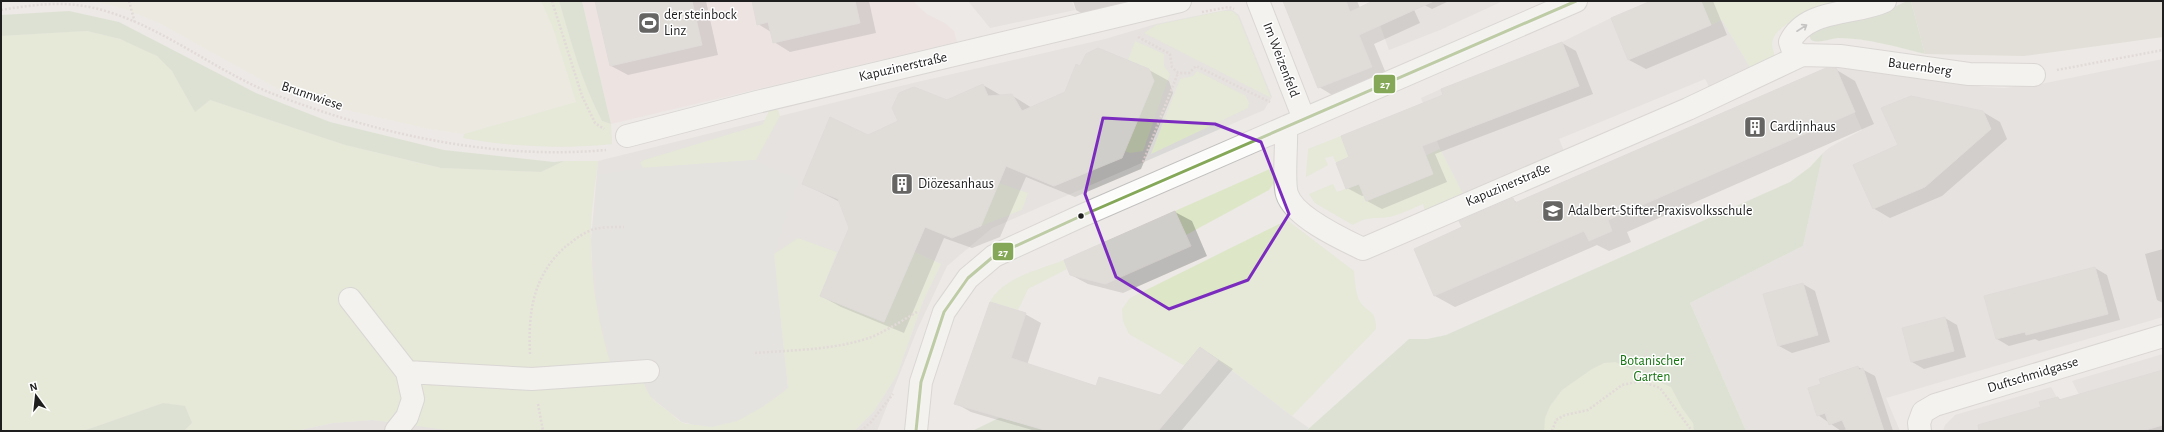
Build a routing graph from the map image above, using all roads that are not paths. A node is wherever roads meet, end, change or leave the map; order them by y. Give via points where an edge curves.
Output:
1 (1180, 1) edge
2 (1258, 1) edge
3 (1576, 1) edge
4 (1885, 1) edge
5 (1802, 55) junction
6 (2034, 75) road end
7 (1295, 123) junction
8 (627, 136) road end
9 (350, 299) dead end
10 (2163, 336) edge
11 (648, 371) dead end
12 (407, 372) junction
13 (912, 430) edge
14 (396, 431) edge
15 (1920, 431) edge

1 - 8 street, Kapuzinerstraße via 757,102
2 - 7 street, Im Weizenfeld
3 - 7 street
5 -> 4 street via 1796,53 1790,42 1794,34 1805,26 1841,12
5 - 6 street, Bauernberg via 1840,56 1969,74
5 - 7 street, Kapuzinerstraße via 1688,109 1363,249 1334,234 1294,207 1287,194 1286,185
7 - 13 street via 1022,242 982,265 960,287 944,312 921,382
9 - 12 street
10 - 15 street, Duftschmidgasse via 1935,405 1923,412
11 - 12 street via 532,379
12 - 14 street via 413,399 407,417

